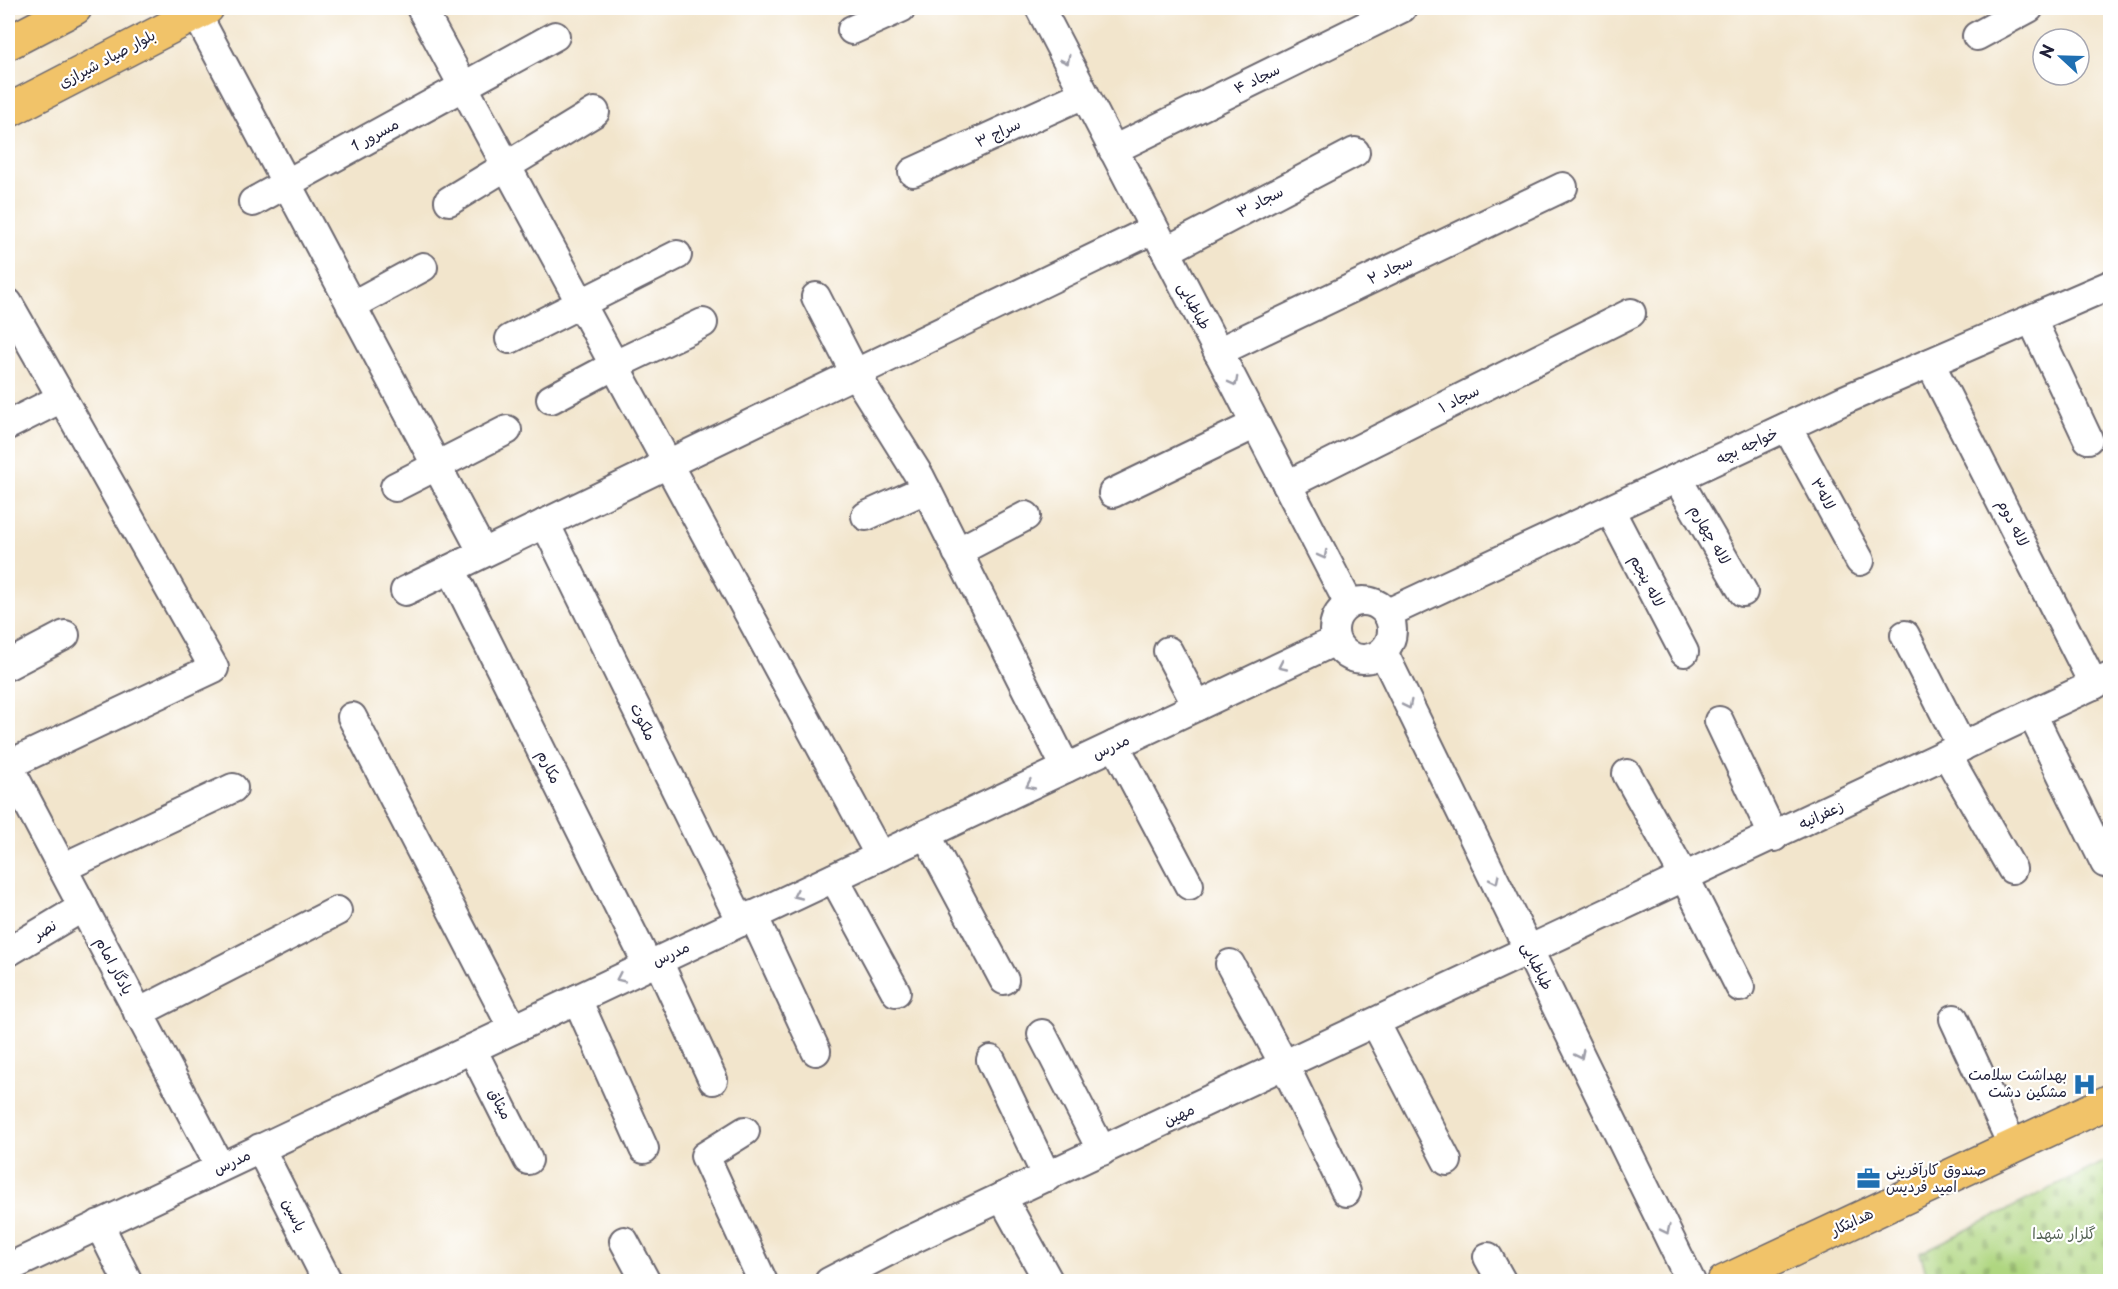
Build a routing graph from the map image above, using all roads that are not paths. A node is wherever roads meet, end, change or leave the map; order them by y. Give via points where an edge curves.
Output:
1 (75, 8) edge
2 (421, 8) edge
3 (901, 8) edge
4 (1040, 8) edge
5 (1402, 8) edge
6 (2029, 8) edge
7 (202, 10) edge
8 (852, 30) dead end
9 (555, 36) dead end
10 (1977, 36) dead end
11 (8, 43) edge
12 (464, 87) junction
13 (1084, 94) junction
14 (8, 111) edge
15 (595, 112) dead end
16 (1113, 150) junction
17 (1355, 152) dead end
18 (507, 167) junction
19 (913, 172) dead end
20 (286, 184) junction
21 (1563, 188) dead end
22 (449, 201) dead end
23 (253, 202) dead end
24 (1160, 240) junction
25 (676, 255) dead end
26 (423, 267) dead end
27 (2110, 285) edge
28 (816, 297) dead end
29 (8, 303) edge
30 (581, 304) junction
31 (351, 306) junction
32 (1631, 313) dead end
33 (2031, 320) junction
34 (703, 323) dead end
35 (510, 339) dead end
36 (1218, 352) junction
37 (1930, 363) junction
38 (615, 365) junction
39 (855, 374) junction
40 (62, 398) junction
41 (551, 399) dead end
42 (1256, 424) junction
43 (8, 425) edge
44 (1787, 427) junction
45 (507, 430) dead end
46 (2088, 439) dead end
47 (668, 464) junction
48 (438, 467) junction
49 (1677, 478) junction
50 (1287, 485) junction
51 (395, 487) dead end
52 (926, 489) junction
53 (1113, 493) dead end
54 (1610, 510) junction
55 (866, 516) dead end
56 (1026, 516) dead end
57 (545, 523) junction
58 (957, 552) junction
59 (483, 553) junction
60 (1860, 561) dead end
61 (451, 569) junction
62 (405, 591) dead end
63 (1743, 592) dead end
64 (1349, 604) junction
65 (1388, 614) junction
66 (65, 635) dead end
67 (1905, 635) dead end
68 (1335, 641) junction
69 (1168, 651) dead end
70 (1383, 652) junction
71 (1684, 652) dead end
72 (8, 665) edge
73 (2102, 681) edge
74 (1197, 706) junction
75 (2032, 714) junction
76 (352, 717) dead end
77 (1719, 721) dead end
78 (1115, 745) junction
79 (1955, 751) junction
80 (8, 765) edge
81 (1066, 768) junction
82 (1627, 774) dead end
83 (233, 788) dead end
84 (926, 834) junction
85 (1774, 837) junction
86 (880, 856) junction
87 (2104, 863) dead end
88 (62, 868) junction
89 (2012, 869) dead end
90 (834, 878) junction
91 (1685, 878) junction
92 (1189, 885) dead end
93 (83, 907) junction
94 (337, 911) dead end
95 (747, 919) junction
96 (8, 952) edge
97 (1530, 952) junction
98 (653, 963) junction
99 (1230, 964) dead end
100 (1004, 980) dead end
101 (1740, 987) dead end
102 (896, 992) dead end
103 (577, 999) junction
104 (138, 1014) junction
105 (1954, 1019) dead end
106 (1376, 1024) junction
107 (513, 1029) junction
108 (1042, 1034) dead end
109 (472, 1049) junction
110 (816, 1051) dead end
111 (991, 1060) dead end
112 (1286, 1066) junction
113 (713, 1080) dead end
114 (2110, 1101) edge
115 (745, 1131) dead end
116 (2013, 1147) junction
117 (260, 1148) junction
118 (644, 1149) dead end
119 (1102, 1151) junction
120 (528, 1160) dead end
121 (1446, 1161) dead end
122 (220, 1167) junction
123 (1047, 1177) junction
124 (1346, 1192) dead end
125 (1002, 1197) junction
126 (99, 1224) junction
127 (624, 1241) dead end
128 (1488, 1257) dead end
129 (12, 1272) edge
130 (844, 1278) edge
131 (128, 1281) edge
132 (328, 1281) edge
133 (646, 1281) edge
134 (763, 1281) edge
135 (1049, 1281) edge
136 (1502, 1281) edge
137 (1691, 1281) edge
138 (1724, 1281) edge

1 - 11 main road
2 - 12 street
3 - 8 street
4 -> 13 street, طباطبایی
5 - 16 street, سجاد ۴
6 - 10 street
7 - 14 main road, بلوار صیاد شیرازی
7 - 20 street
9 - 12 street, مسرور 1
12 - 18 street
12 - 20 street, مسرور 1
13 - 16 street, طباطبایی
13 - 19 street, سراج ۳
15 - 18 street
16 - 24 street, طباطبایی
17 - 24 street, سجاد ۳
18 - 22 street
18 - 30 street
20 - 23 street, مسرور 1
20 - 31 street
21 - 36 street, سجاد ۲
24 - 36 street, طباطبایی
24 - 39 street, سجاد ۳
25 - 30 street
26 - 31 street
27 - 33 street, خواجه بچه
28 - 39 street
29 - 40 street
30 - 35 street
30 - 38 street
31 - 48 street
32 - 50 street, سجاد ۱
33 - 37 street, خواجه بچه
33 - 46 street
34 - 38 street
36 -> 42 street, طباطبایی
37 - 44 street, خواجه بچه
37 - 73 street, لاله دوم
38 - 41 street
38 - 47 street
39 - 47 street, سجاد ۳
39 - 52 street
40 - 43 street
40 - 80 street via 214,668
42 - 50 street, طباطبایی
42 - 53 street
44 - 49 street, خواجه بچه
44 - 60 street, لاله۳
45 - 48 street
47 - 57 street, سجاد ۳
47 - 86 street
48 - 51 street
48 - 59 street
49 - 54 street, خواجه بچه
49 - 63 street, لاله چهارم
50 -> 64 street, طباطبایی
52 - 55 street
52 - 58 street
54 - 65 street, خواجه بچه
54 - 71 street, لاله پنجم
56 - 58 street
57 - 59 street, سجاد ۳
57 - 95 street, ملکوت
58 - 81 street
59 - 61 street, سجاد ۳
61 - 62 street, سجاد ۳
61 - 98 street, مکارم
64 - 65 street via 1363,600 1377,604
64 - 68 street via 1338,614
65 - 70 street via 1392,634
66 - 72 street
67 - 79 street
68 - 70 street via 1343,652 1356,659 1370,659
68 -> 74 street, مدرس
69 - 74 street
70 -> 97 street, طباطبایی
73 - 75 street, زعفرانیه
74 - 78 street, مدرس
75 - 79 street, زعفرانیه
75 - 87 street
76 - 107 street
77 - 85 street
78 - 81 street, مدرس
78 - 92 street
79 - 85 street, زعفرانیه
79 - 89 street
80 - 88 street, یادگار امام
81 -> 84 street, مدرس
82 - 91 street
83 - 88 street
84 - 86 street, مدرس
84 - 100 street
85 - 91 street, زعفرانیه
86 - 90 street, مدرس
88 - 93 street, یادگار امام
90 -> 95 street, مدرس
90 - 102 street
91 - 97 street, زعفرانیه
91 - 101 street
93 - 96 street, نصر
93 - 104 street, یادگار امام
94 - 104 street
95 - 98 street, مدرس
95 - 110 street, ملکوت
97 - 106 street, مهین
97 -> 137 street, طباطبایی
98 -> 103 street, مدرس
98 - 113 street, مکارم
99 - 112 street
103 - 107 street, مدرس
103 - 118 street
104 - 122 street, یادگار امام
105 - 116 street
106 - 112 street, مهین
106 - 121 street
107 - 109 street, مدرس
108 - 119 street
109 - 117 street, مدرس
109 - 120 street, میثاق
111 - 123 street
112 - 119 street, مهین
112 - 124 street
114 - 116 main road, هدایتکار
115 - 134 street via 705,1156
116 - 138 main road, هدایتکار
117 - 122 street, مدرس
117 - 132 street, یاسین
119 - 123 street, مهین
122 - 126 street, مدرس
123 - 125 street, مهین
125 - 130 street, مهین
125 - 135 street
126 - 129 street, مدرس
126 - 131 street
127 - 133 street
128 - 136 street

